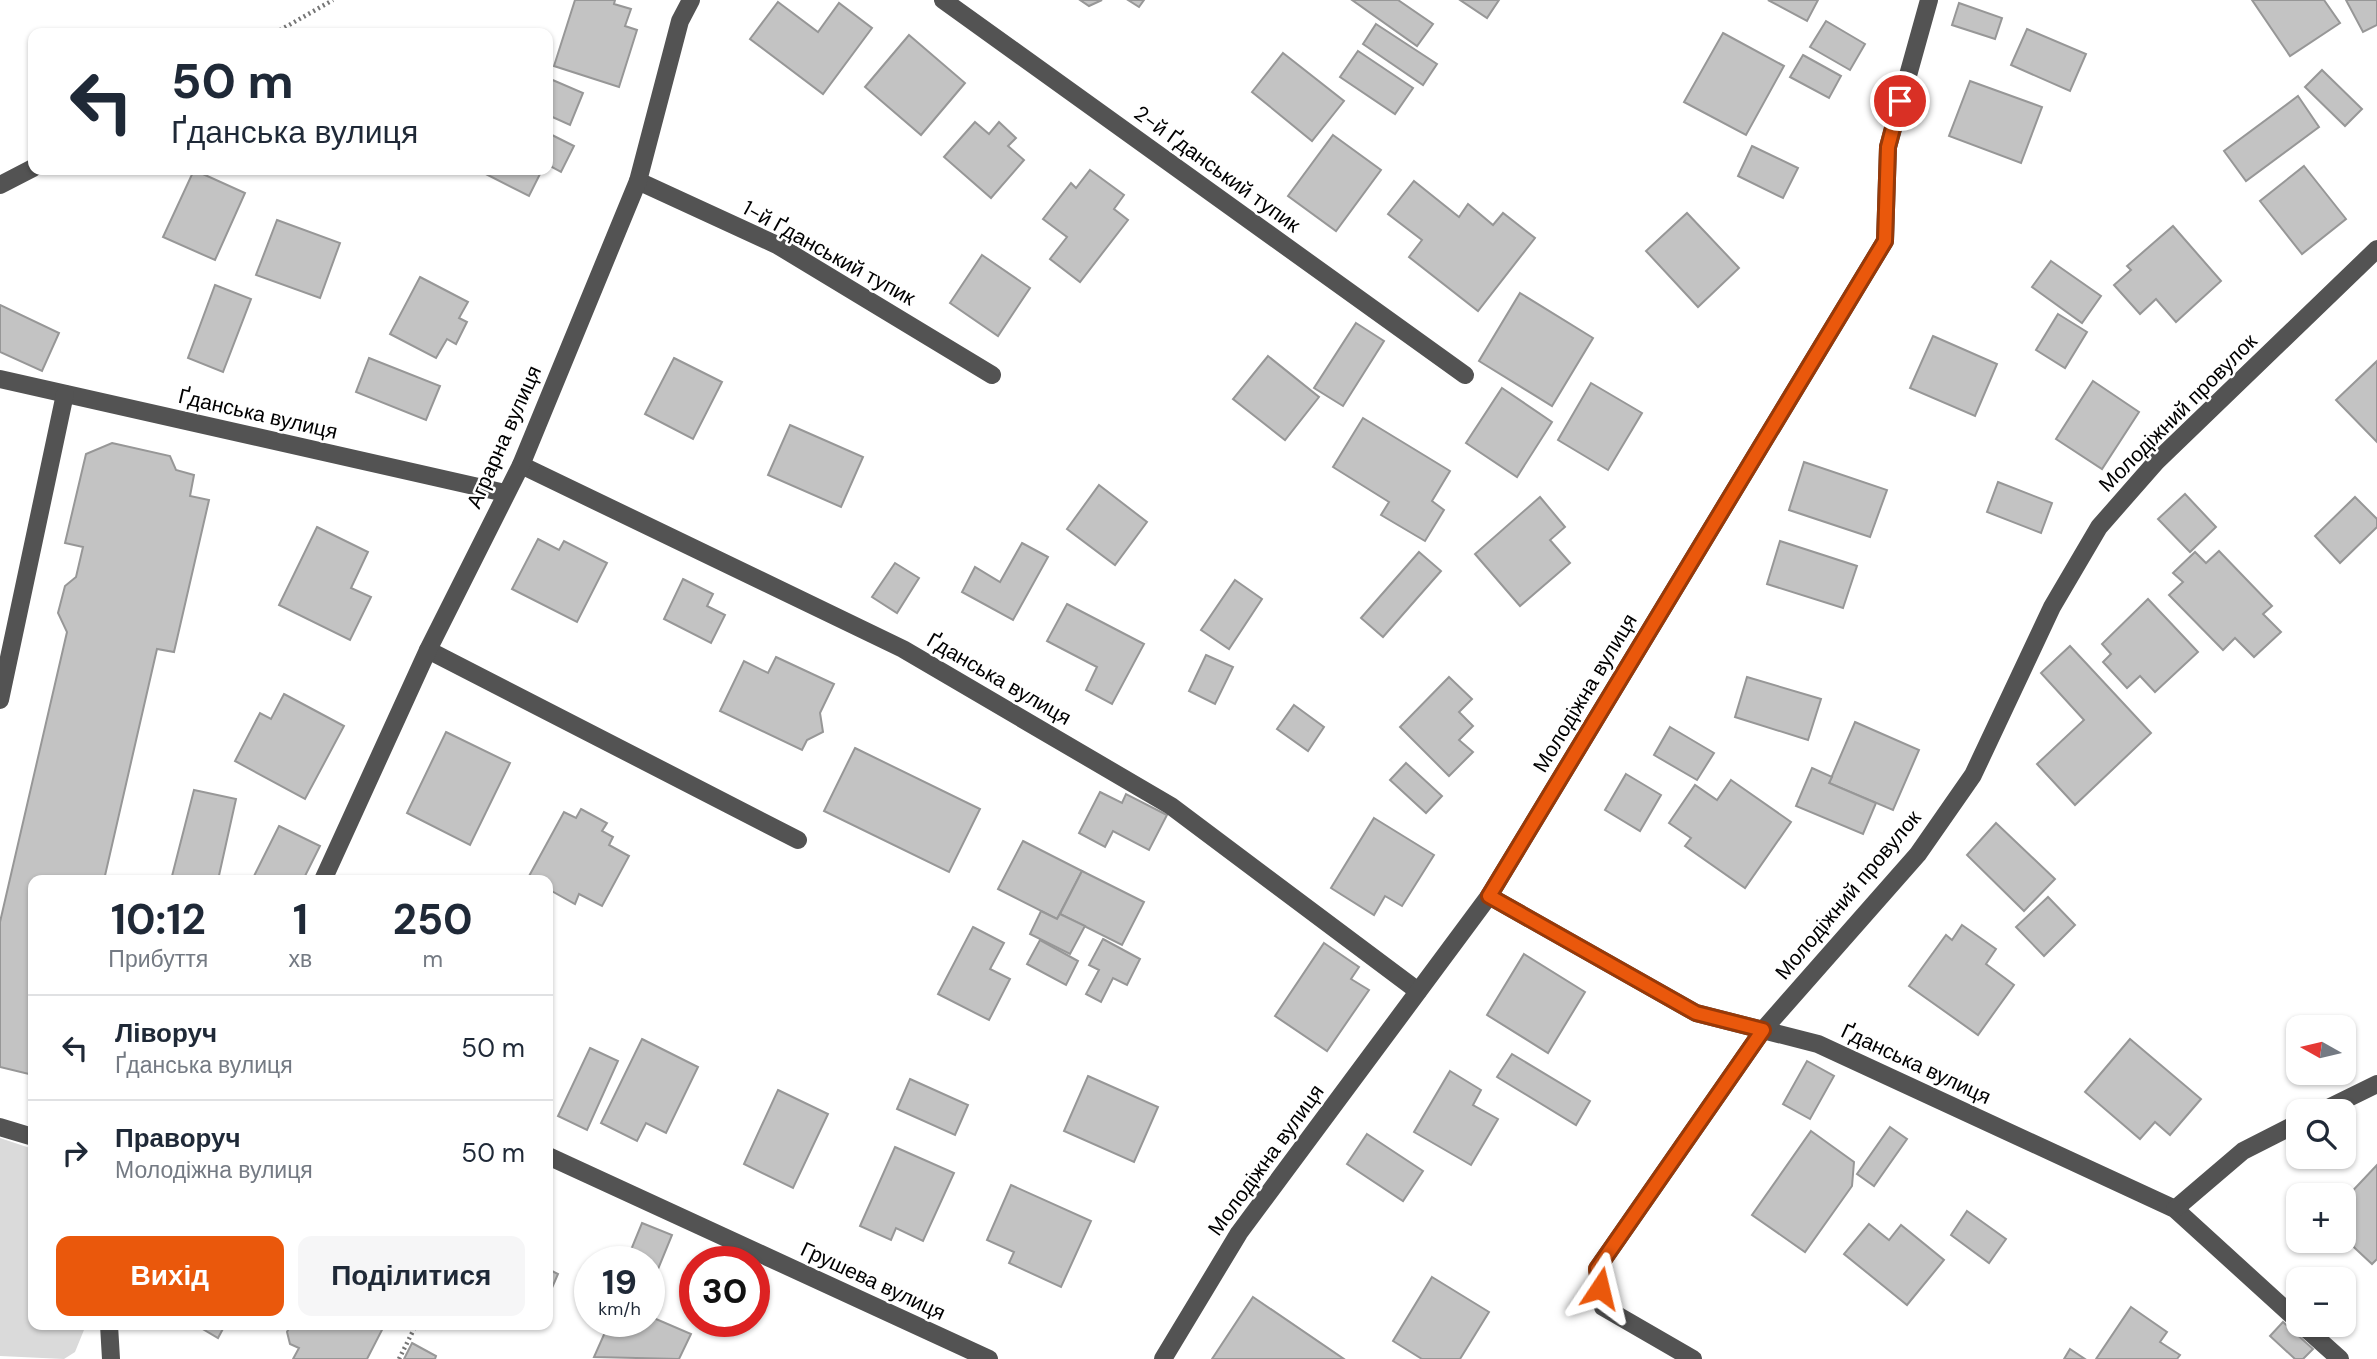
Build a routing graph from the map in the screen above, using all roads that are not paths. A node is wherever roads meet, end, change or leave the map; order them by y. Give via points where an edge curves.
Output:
1 (691, 0) edge
2 (943, 0) edge
3 (1929, 0) edge
4 (28, 170) edge
5 (638, 180) junction
6 (0, 185) edge
7 (2377, 249) edge
8 (992, 375) dead end
9 (1465, 375) dead end
10 (0, 379) edge
11 (65, 394) junction
12 (521, 465) junction
13 (505, 493) junction
14 (428, 650) junction
15 (0, 700) edge
16 (798, 840) dead end
17 (325, 875) edge
18 (1489, 896) junction
19 (1418, 992) junction
20 (1763, 1030) junction
21 (2377, 1084) edge
22 (2346, 1099) edge
23 (0, 1127) edge
24 (2286, 1130) edge
25 (28, 1135) edge
26 (553, 1158) edge
27 (2175, 1209) junction
28 (2286, 1310) edge
29 (109, 1330) edge
30 (2315, 1337) edge
31 (111, 1359) edge
32 (989, 1359) edge
33 (1163, 1359) edge
34 (1693, 1359) edge
35 (2340, 1359) edge

1 - 5 street, Аграрна вулиця via 680,21
2 - 9 street, 2-й Ґданський тупик
3 - 18 street, Молодіжна вулиця via 1888,147 1885,241
4 - 6 street
5 - 8 street, 1-й Ґданський тупик via 777,245
5 - 12 street, Аграрна вулиця
7 - 20 street, Молодіжний провулок via 2156,462 2099,527 2052,607 1973,775 1917,854
10 - 11 street, Ґданська вулиця
11 - 13 street, Ґданська вулиця
11 - 15 street
12 - 13 street, Аграрна вулиця
12 - 19 street, Ґданська вулиця via 903,649 1171,806
13 - 14 street, Аграрна вулиця
14 - 16 street
14 - 17 street, Аграрна вулиця
18 - 19 street, Молодіжна вулиця
18 - 20 street, Ґданська вулиця via 1696,1013
19 - 33 street, Молодіжна вулиця via 1239,1233
20 - 27 street, Ґданська вулиця via 1818,1044
20 - 34 street, Молодіжний провулок via 1597,1269 1603,1307
21 - 22 street
23 - 25 street
24 - 27 street via 2243,1151
26 - 32 street, Грушева вулиця
27 - 28 street, Ґданська вулиця
29 - 31 street
30 - 35 street

